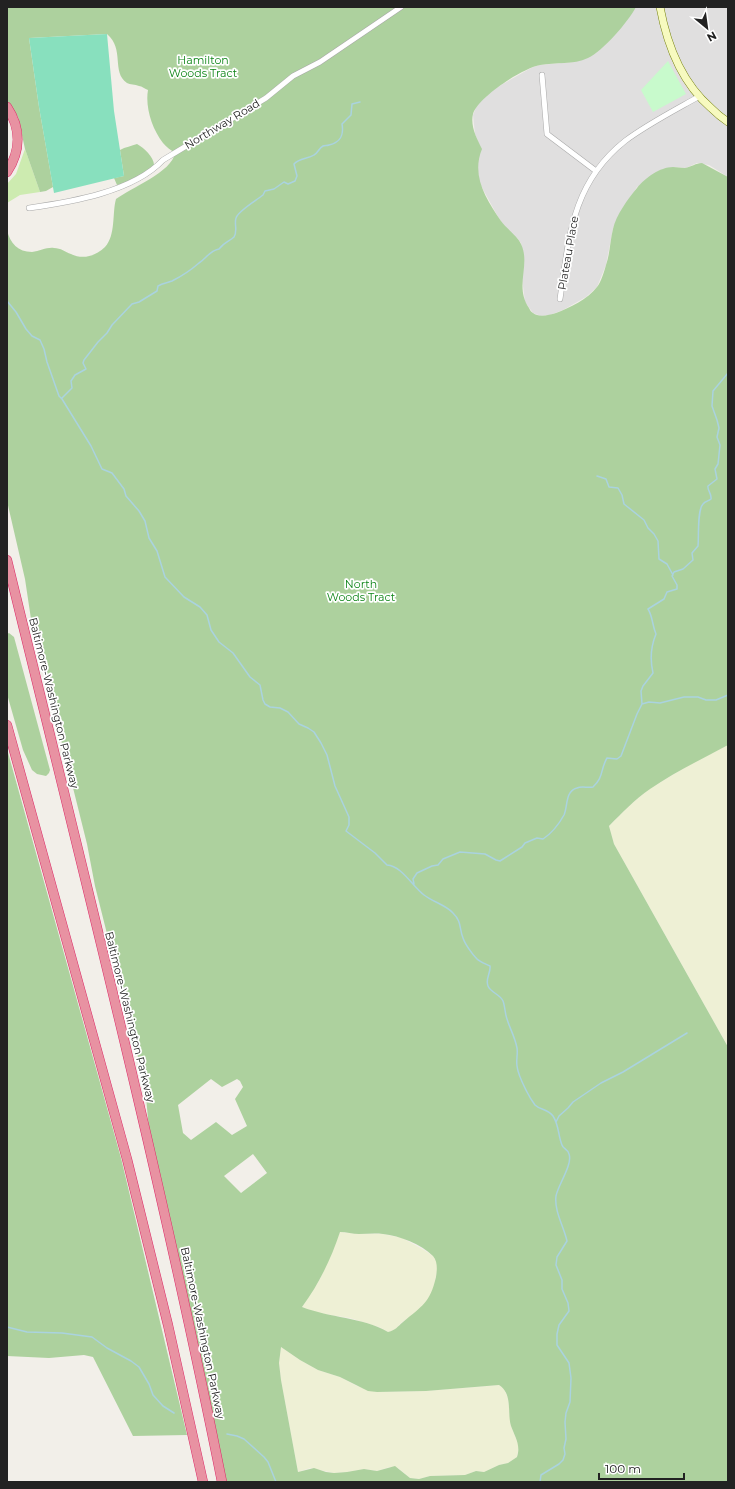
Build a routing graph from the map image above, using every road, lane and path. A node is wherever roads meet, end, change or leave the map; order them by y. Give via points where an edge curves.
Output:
1 (401, 7) edge
2 (660, 7) edge
3 (542, 75) dead end
4 (698, 97) junction
5 (7, 107) edge
6 (7, 117) edge
7 (728, 122) edge
8 (7, 162) edge
9 (596, 171) junction
10 (7, 172) edge
11 (29, 208) dead end
12 (560, 299) dead end
13 (7, 560) edge
14 (7, 725) edge
15 (203, 1482) edge
16 (222, 1482) edge

1 - 11 street, Northway Road via 320,62 293,76 266,98 163,160 156,168 138,179 115,189
2 - 4 street via 673,55
3 - 9 street via 547,134
4 - 7 street
4 - 9 street, Plateau Place via 630,137
5 - 10 highway via 15,120 18,136 15,156
6 - 8 highway via 12,130 13,144
9 - 12 street, Plateau Place via 584,191 573,219
13 - 16 highway, Baltimore-Washington Parkway via 154,1168 188,1314
14 - 15 highway via 126,1159 168,1324

